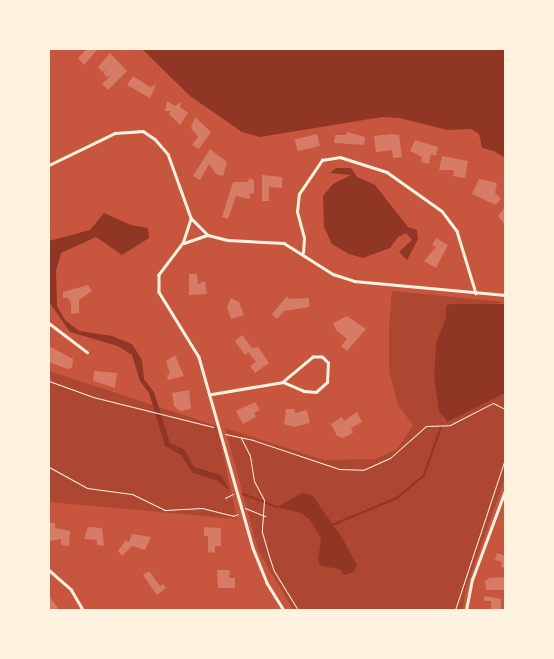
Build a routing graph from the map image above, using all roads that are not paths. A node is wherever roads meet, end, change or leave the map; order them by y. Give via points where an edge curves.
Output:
1 (49, 165) edge
2 (191, 218) junction
3 (208, 235) junction
4 (183, 243) junction
5 (303, 253) junction
6 (476, 293) junction
7 (505, 295) edge
8 (49, 323) edge
9 (87, 352) dead end
10 (283, 382) junction
11 (212, 394) junction
12 (505, 491) edge
13 (49, 570) edge
14 (83, 610) edge
15 (284, 610) edge
16 (466, 610) edge

1 - 2 street via 115,133 132,130 146,133 168,154
2 - 3 street
2 - 4 street
3 - 4 street
3 - 5 street via 228,240 278,242
4 - 11 street via 162,270 158,292 192,341
5 - 6 street via 328,272 345,278
5 - 6 street via 304,238 297,212 299,194 322,160 340,157 387,172 442,211 457,231
6 - 7 street
8 - 9 street
10 - 10 street via 308,392 320,391 327,382 328,363 322,357 313,357
10 - 11 street
11 - 15 street via 241,511 261,570
12 - 16 street via 472,580
13 - 14 street via 71,589

